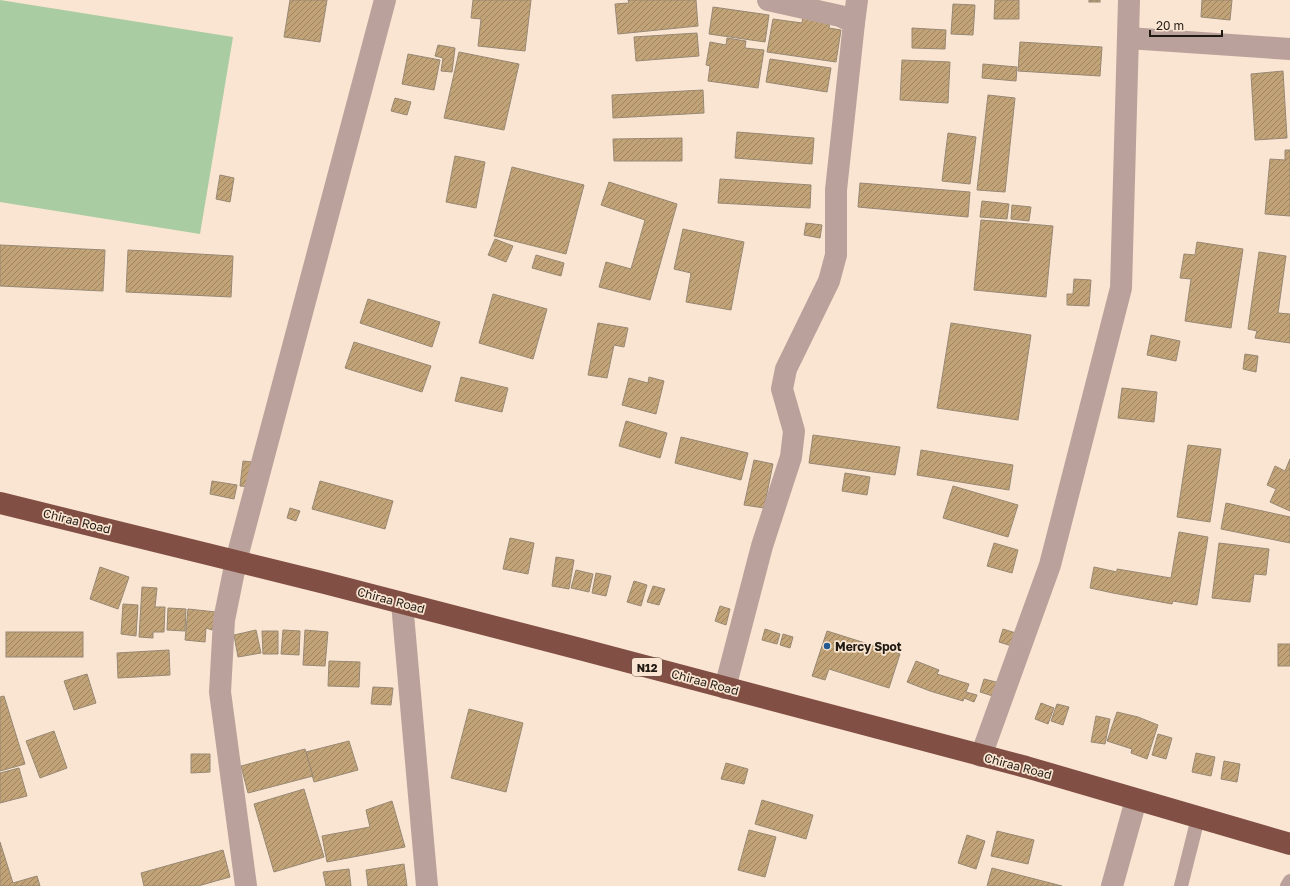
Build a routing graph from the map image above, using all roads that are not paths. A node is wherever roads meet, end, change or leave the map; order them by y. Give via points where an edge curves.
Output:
1 (385, 0) edge
2 (768, 0) edge
3 (857, 0) edge
4 (1129, 0) edge
5 (854, 23) junction
6 (1128, 38) junction
7 (1290, 49) edge
8 (0, 503) edge
9 (236, 561) junction
10 (402, 603) junction
11 (725, 688) junction
12 (981, 756) junction
13 (1136, 800) junction
14 (1198, 818) junction
15 (1290, 844) edge
16 (1290, 881) edge
17 (246, 886) edge
18 (427, 886) edge
19 (1112, 886) edge
20 (1181, 886) edge
21 (1287, 886) edge

1 - 9 street
2 - 5 street via 840,16
3 - 5 street
4 - 6 street
5 - 11 street via 836,190 836,255 829,281 786,369 782,389 794,431 791,456 762,546
6 - 7 street
6 - 12 street via 1121,288 1050,565
8 - 9 highway, Chiraa Road / N12
9 - 10 highway, Chiraa Road / N12
9 - 17 street via 224,620 220,692
10 - 11 highway, Chiraa Road / N12
10 - 18 street
11 - 12 highway, Chiraa Road / N12
12 - 13 highway, Chiraa Road / N12
13 - 14 highway, Chiraa Road / N12
13 - 19 street
14 - 15 highway, Chiraa Road / N12
14 - 20 lane
16 - 21 lane

